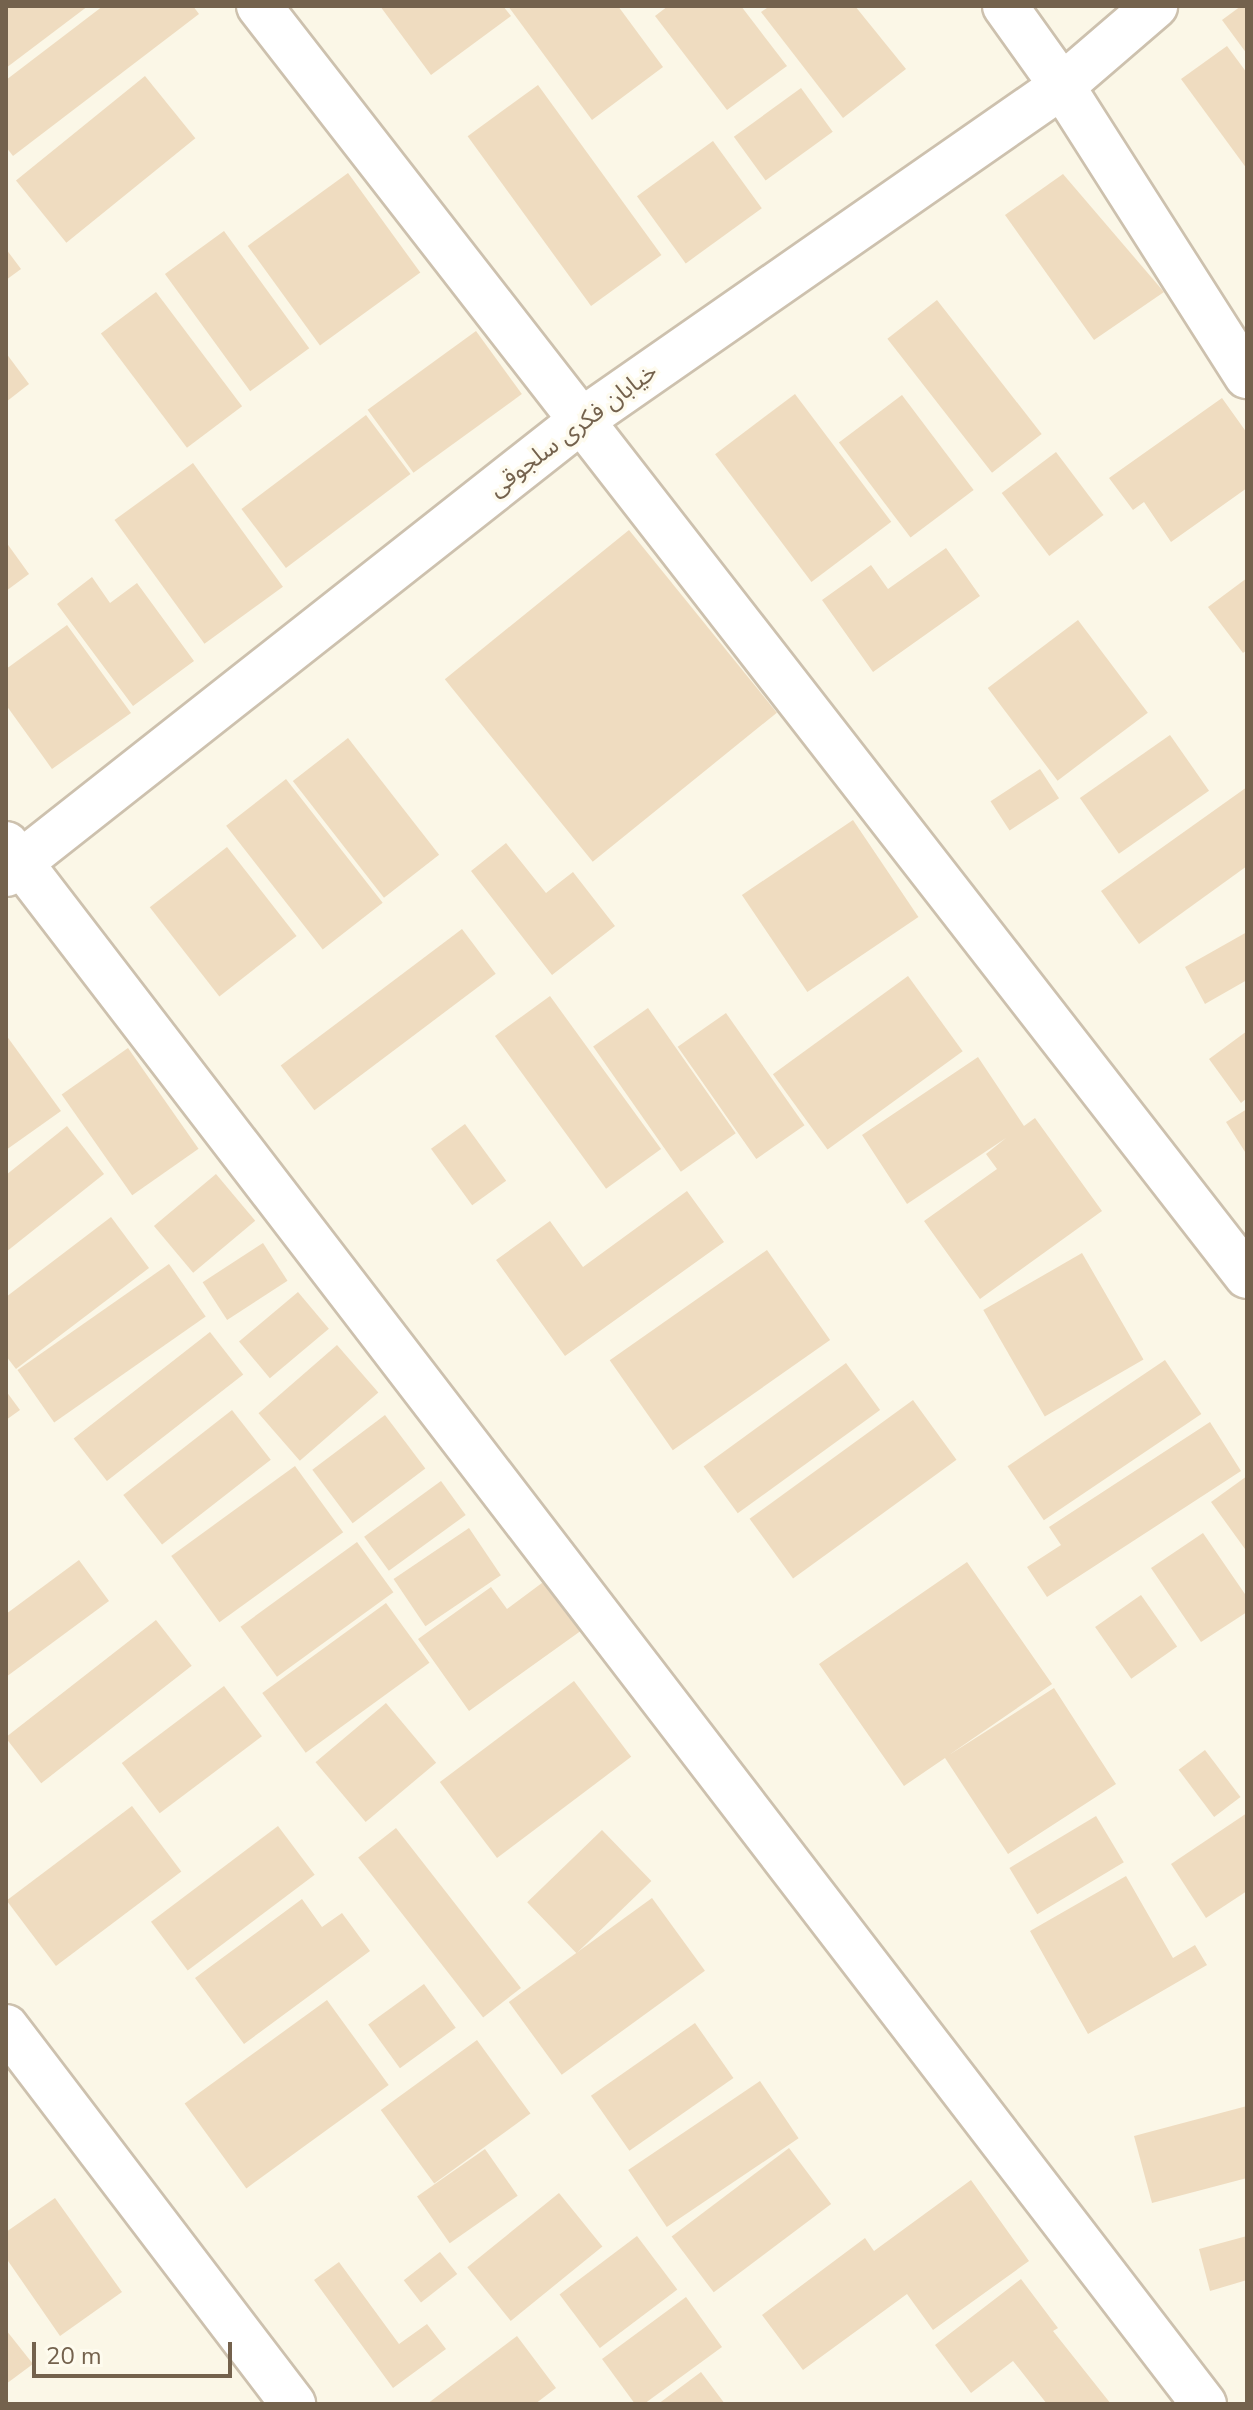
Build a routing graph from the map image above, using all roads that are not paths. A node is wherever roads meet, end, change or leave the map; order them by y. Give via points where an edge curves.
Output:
1 (259, 6) edge
2 (1005, 6) edge
3 (1155, 6) edge
4 (1062, 86) junction
5 (1247, 376) edge
6 (582, 420) junction
7 (11, 860) edge
8 (1247, 1276) edge
9 (6, 2027) edge
10 (293, 2404) edge
11 (1204, 2404) edge

1 - 6 street
2 - 4 street
3 - 4 street, خیابان فکری سلجوقی
4 - 5 street
4 - 6 street, خیابان فکری سلجوقی
6 - 7 street, خیابان فکری سلجوقی
6 - 8 street
7 - 11 street
9 - 10 street

